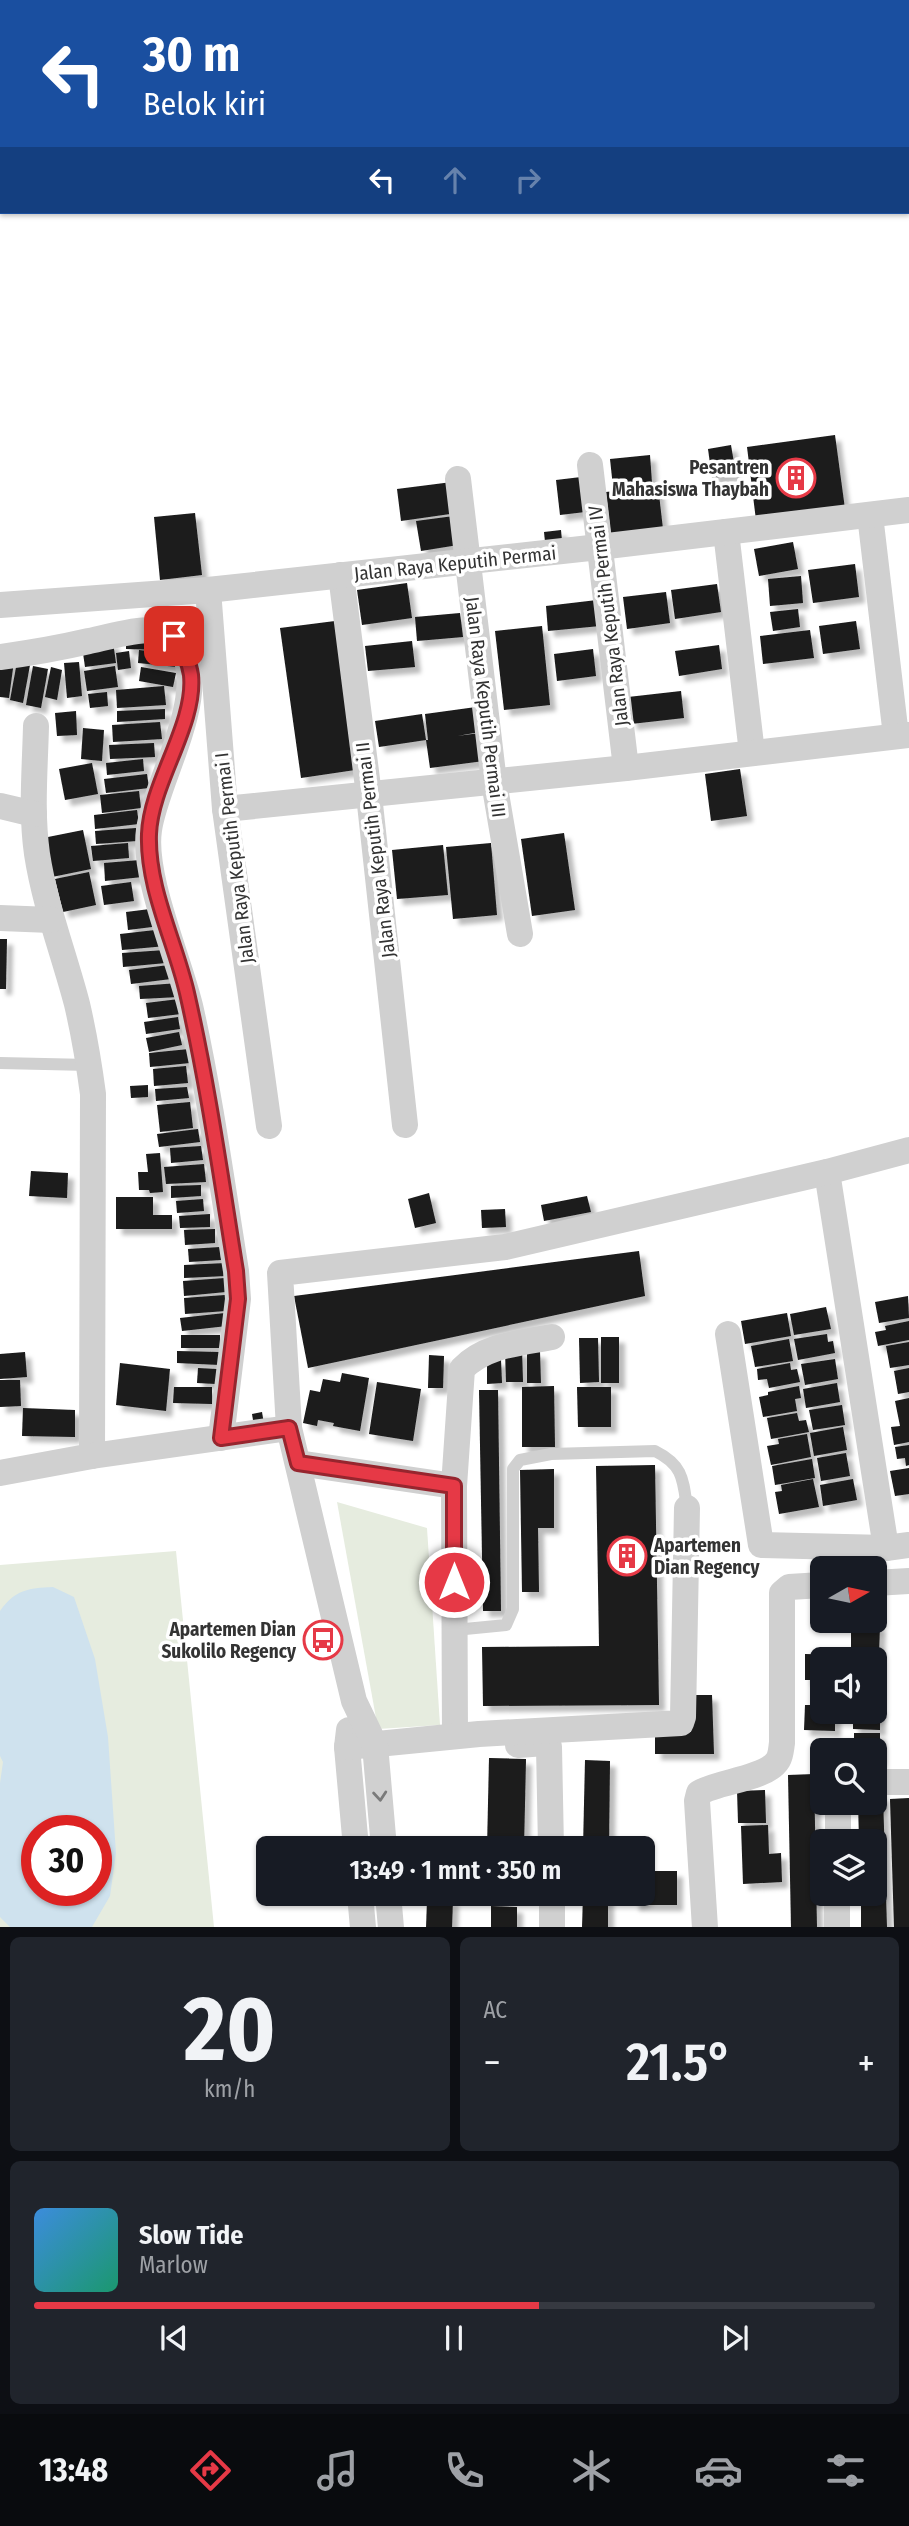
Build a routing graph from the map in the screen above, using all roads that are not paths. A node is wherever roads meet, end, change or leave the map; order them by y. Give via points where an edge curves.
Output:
1 (590, 465) dead end
2 (458, 479) dead end
3 (909, 510) edge
4 (870, 515) junction
5 (726, 532) junction
6 (599, 547) junction
7 (467, 561) junction
8 (341, 575) junction
9 (208, 590) junction
10 (0, 605) edge
11 (0, 657) edge
12 (36, 726) dead end
13 (903, 736) edge
14 (752, 754) junction
15 (626, 768) junction
16 (494, 782) junction
17 (369, 795) junction
18 (0, 806) edge
19 (225, 809) junction
20 (34, 814) junction
21 (0, 918) edge
22 (51, 920) junction
23 (520, 934) dead end
24 (0, 1063) edge
25 (90, 1065) junction
26 (405, 1125) dead end
27 (270, 1126) dead end
28 (909, 1150) edge
29 (827, 1172) junction
30 (729, 1334) dead end
31 (552, 1337) dead end
32 (289, 1428) junction
33 (221, 1438) junction
34 (92, 1456) junction
35 (298, 1463) junction
36 (0, 1473) edge
37 (454, 1486) junction
38 (687, 1508) joint
39 (897, 1547) edge
40 (909, 1581) edge
41 (887, 1582) edge
42 (810, 1586) edge
43 (455, 1630) junction
44 (354, 1701) junction
45 (467, 1735) junction
46 (375, 1745) junction
47 (347, 1747) junction
48 (887, 1782) edge
49 (909, 1782) edge
50 (355, 1836) edge
51 (383, 1836) edge
52 (551, 1836) edge
53 (361, 1906) edge
54 (389, 1906) edge
55 (552, 1906) edge
56 (837, 1906) edge
57 (363, 1927) edge
58 (391, 1927) edge
59 (552, 1927) edge
60 (705, 1927) edge
61 (837, 1927) edge

1 - 6 street, Jalan Raya Keputih Permai IV
2 - 7 street, Jalan Raya Keputih Permai III
3 - 4 street, Jalan Raya Keputih Permai
4 - 5 street, Jalan Raya Keputih Permai
4 - 13 street
5 - 6 street, Jalan Raya Keputih Permai
5 - 14 street
6 - 7 street, Jalan Raya Keputih Permai
6 - 15 street, Jalan Raya Keputih Permai IV
7 - 8 street, Jalan Raya Keputih Permai
7 - 16 street, Jalan Raya Keputih Permai III
8 - 9 street, Jalan Raya Keputih Permai
8 - 17 street, Jalan Raya Keputih Permai II
9 - 10 street, Jalan Raya Keputih Permai
9 - 19 street, Jalan Raya Keputih Permai I
11 - 33 street via 155,629 174,636 185,653 191,675 188,705 159,789 149,852 191,1012 236,1271 238,1299
12 - 20 street
13 - 14 street
14 - 15 street
15 - 16 street
16 - 17 street
16 - 23 street, Jalan Raya Keputih Permai III
17 - 19 street
17 - 26 street, Jalan Raya Keputih Permai II
18 - 20 street
19 - 27 street, Jalan Raya Keputih Permai I
20 - 22 street
21 - 22 street
22 - 25 street via 77,1003
24 - 25 lane
25 - 34 street
28 - 29 street
29 - 32 street via 505,1247 280,1273
29 - 39 street
30 - 39 street via 761,1545
31 - 37 street via 486,1351 462,1369
32 - 33 street
32 - 35 street
33 - 34 street
34 - 36 street
35 - 37 street
35 - 44 street
37 - 43 street
38 - 43 lane via 682,1478 671,1459 655,1451 551,1454 520,1460 513,1469 513,1609 506,1625
38 - 45 street via 682,1722
40 - 41 street
42 - 60 street via 782,1592 782,1743 778,1760 757,1773 699,1793
43 - 45 street
44 - 46 street
44 - 47 street
45 - 46 street
45 - 52 street via 489,1746 548,1744
46 - 47 street
46 -> 51 street
47 - 50 street
48 - 49 street
53 - 57 street
54 - 58 street
55 - 59 street
56 - 61 street

